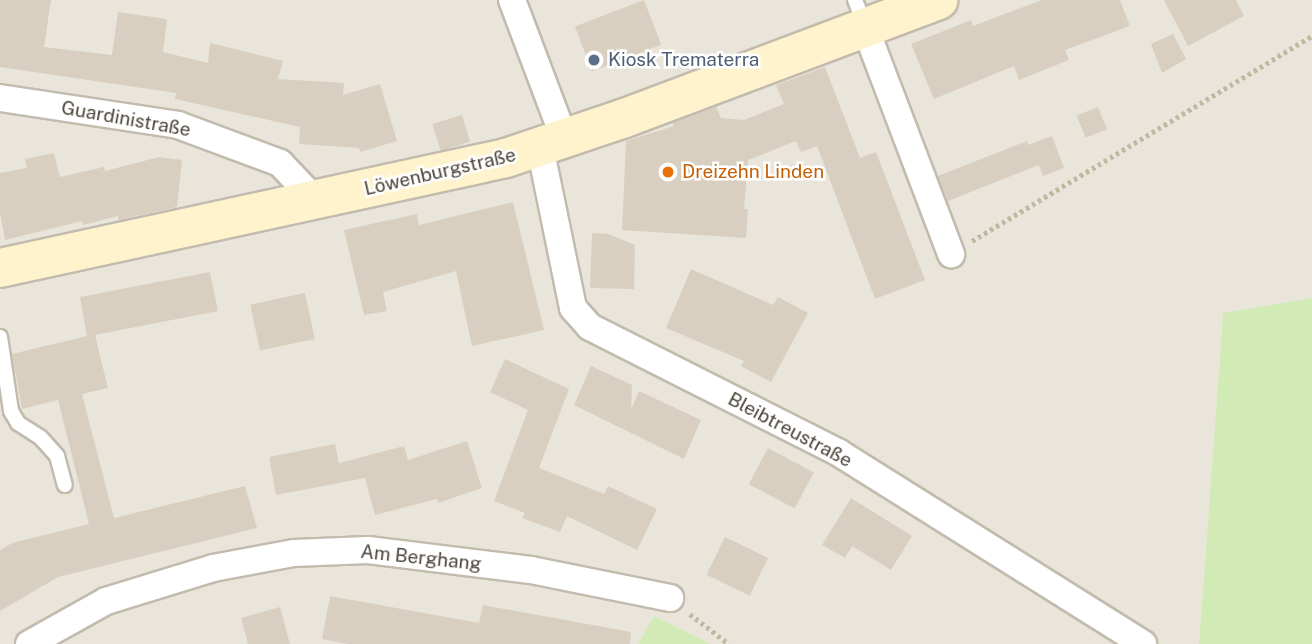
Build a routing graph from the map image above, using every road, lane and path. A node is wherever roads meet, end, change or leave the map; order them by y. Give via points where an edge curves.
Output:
1 (512, 0) edge
2 (939, 0) edge
3 (861, 15) edge
4 (1312, 36) edge
5 (0, 97) edge
6 (553, 144) junction
7 (316, 201) junction
8 (951, 254) joint
9 (0, 268) edge
10 (0, 337) edge
11 (65, 485) dead end
12 (670, 598) joint
13 (29, 644) edge
14 (729, 644) edge
15 (1143, 644) edge

1 - 6 street, Bleibtreustraße
2 - 3 street, Löwenburgstraße
3 - 6 street, Löwenburgstraße
3 - 8 street
4 - 8 path
5 - 7 street, Guardinistraße via 178,125 280,163
6 - 7 street, Löwenburgstraße
6 - 15 street, Bleibtreustraße via 573,308 590,327 839,453
7 - 9 street, Löwenburgstraße
10 - 11 lane via 10,411 57,456
12 - 13 street, Am Berghang via 531,570 368,550 294,553 213,568 106,601
12 - 14 path

